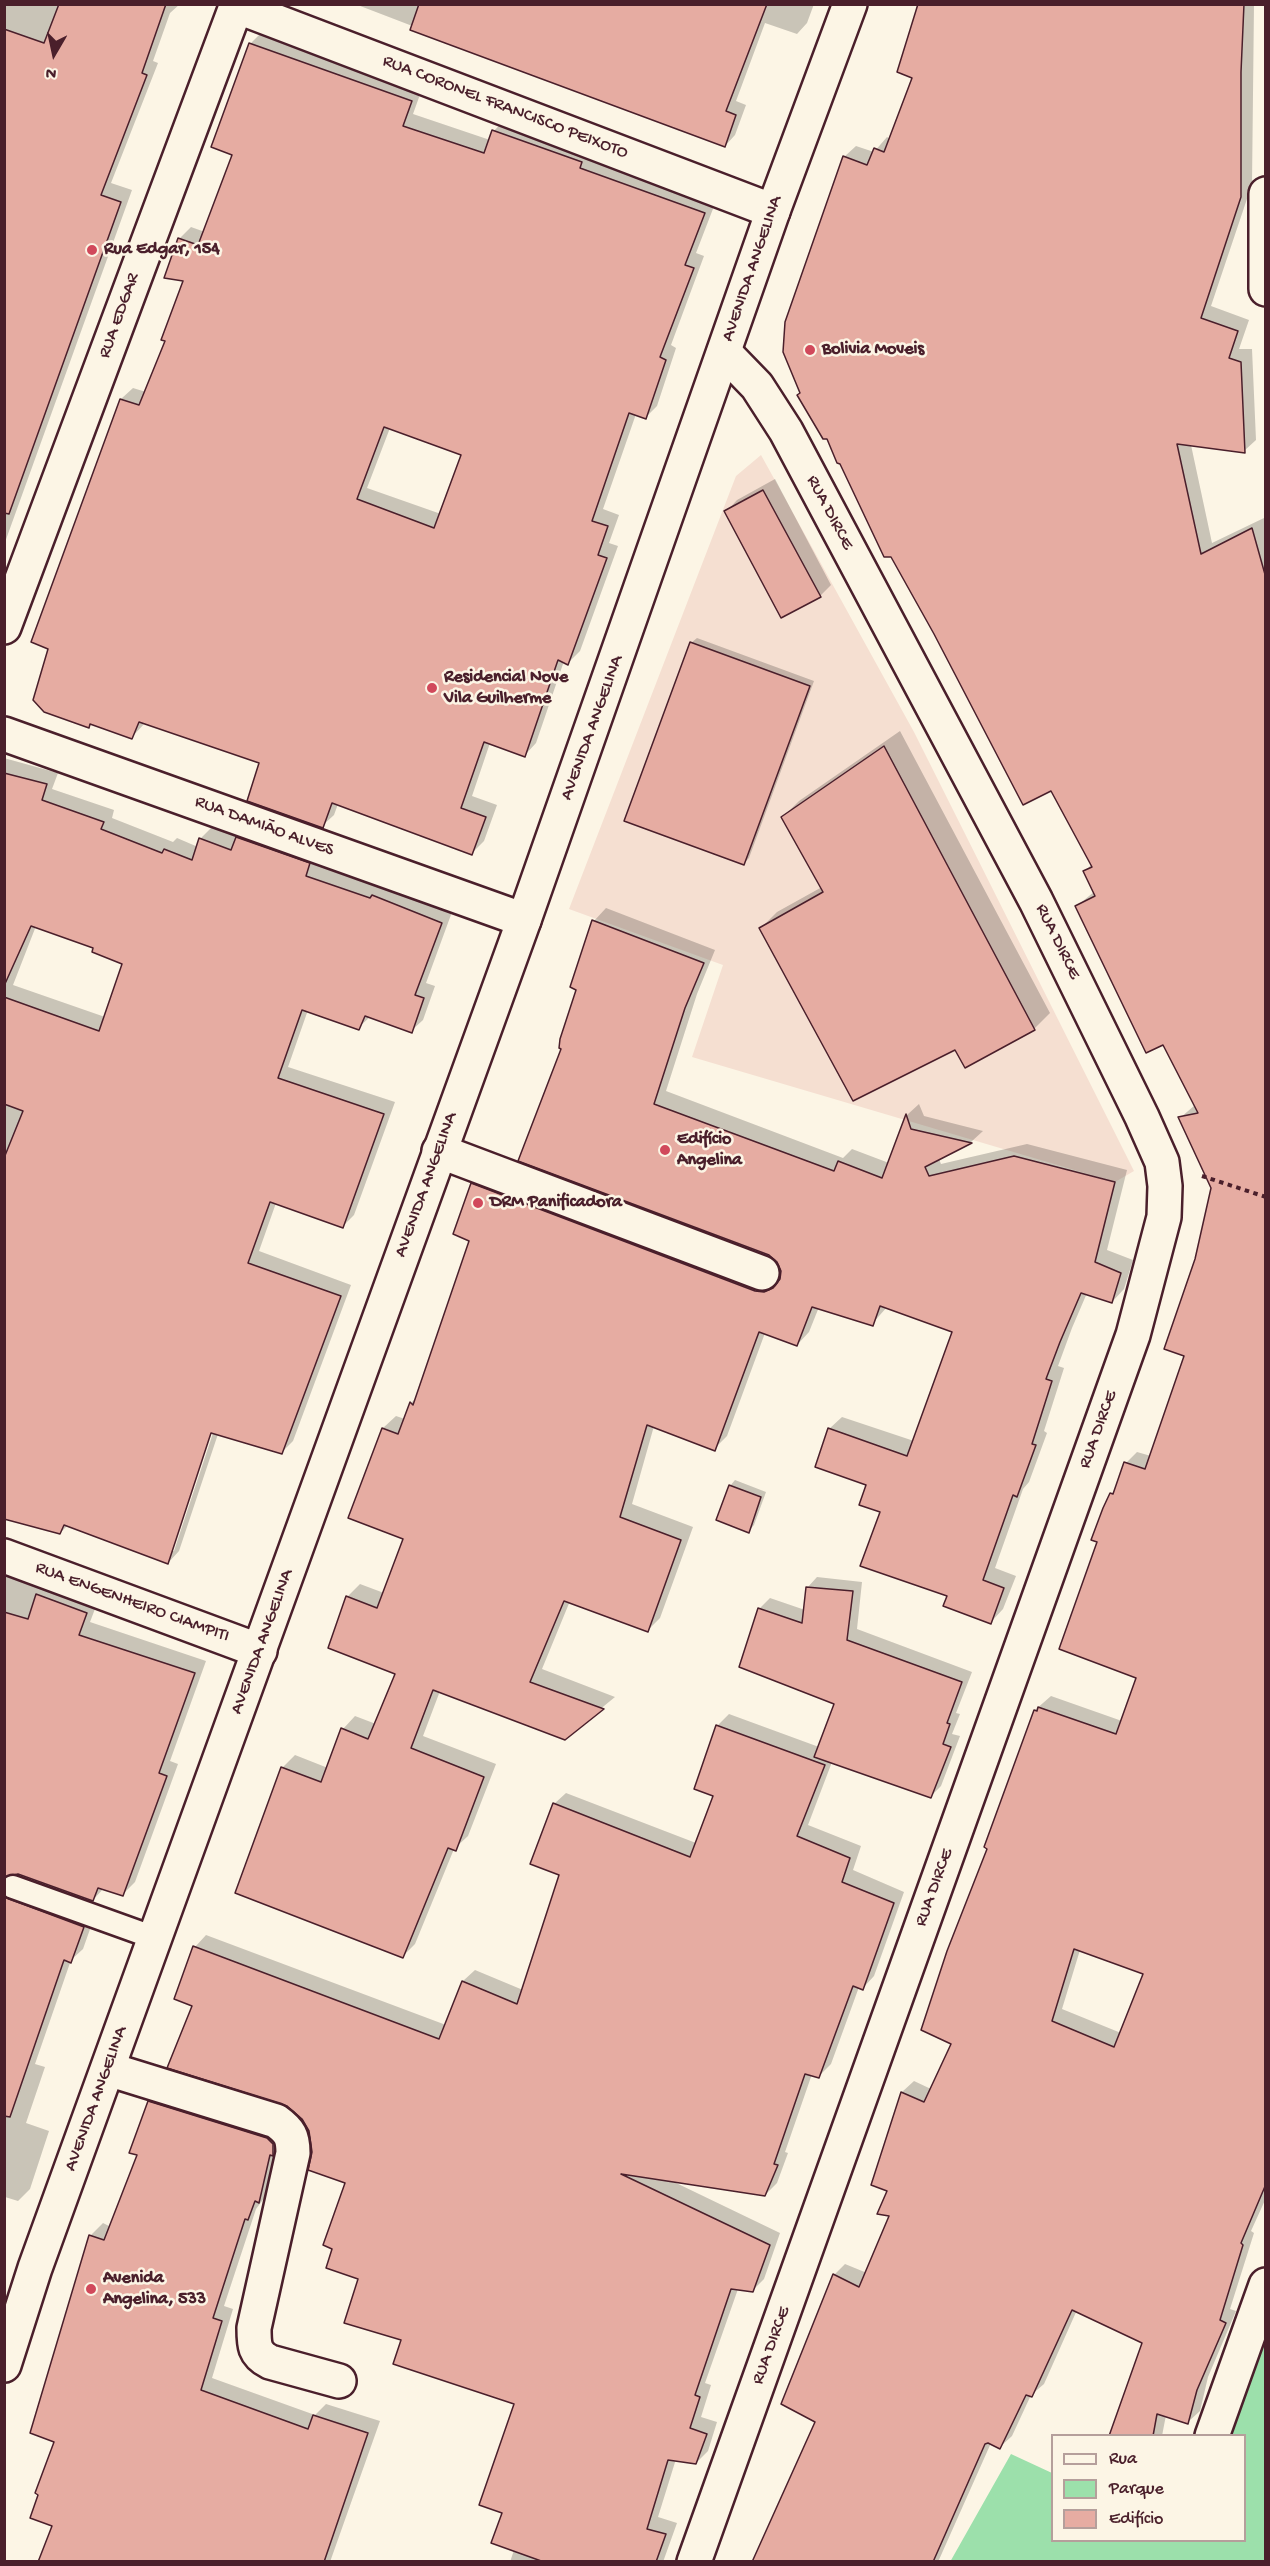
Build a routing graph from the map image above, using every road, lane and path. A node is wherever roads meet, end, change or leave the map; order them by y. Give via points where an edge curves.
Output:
1 (850, 4) edge
2 (236, 5) edge
3 (1266, 194) edge
4 (773, 211) junction
5 (1266, 289) edge
6 (724, 352) junction
7 (4, 627) edge
8 (4, 734) edge
9 (525, 920) junction
10 (440, 1151) junction
11 (1162, 1162) junction
12 (1266, 1197) edge
13 (762, 1273) dead end
14 (4, 1556) edge
15 (260, 1651) junction
16 (13, 1887) dead end
17 (155, 1938) junction
18 (108, 2068) junction
19 (1266, 2285) edge
20 (12, 2313) edge
21 (4, 2365) edge
22 (339, 2381) dead end
23 (1213, 2434) edge
24 (694, 2562) edge

1 - 4 street, AVENIDA ANGELINA
2 - 4 street, RUA CORONEL FRANCISCO PEIXOTO
2 - 7 street, RUA EDGAR
3 - 5 street
4 - 6 street, AVENIDA ANGELINA
6 - 9 street, AVENIDA ANGELINA
6 - 11 street, RUA DIRCE via 757,386 786,431 1036,901
8 - 9 street, RUA DAMIÃO ALVES
9 - 10 street, AVENIDA ANGELINA
10 - 13 street
10 - 15 street, AVENIDA ANGELINA
11 - 12 path
11 - 24 street, RUA DIRCE via 1164,1217 1133,1335
14 - 15 street, RUA ENGENHEIRO CIAMPITI
15 - 17 street, AVENIDA ANGELINA
16 - 17 lane
17 - 18 street, AVENIDA ANGELINA
18 - 20 street, AVENIDA ANGELINA
18 - 22 street via 276,2121 288,2130 293,2153 254,2328 254,2346 260,2357 270,2362
19 - 23 street
20 - 21 street, AVENIDA ANGELINA

